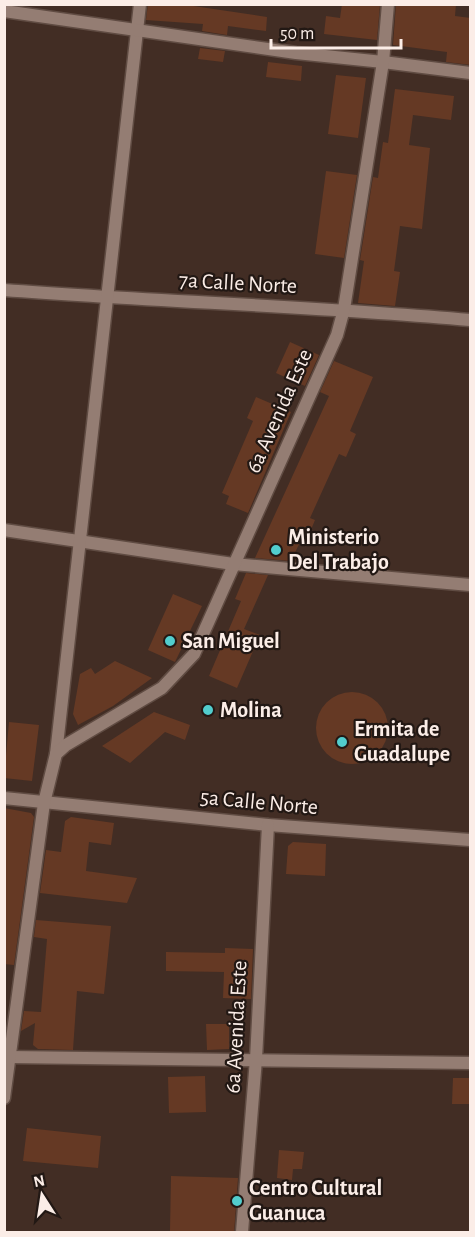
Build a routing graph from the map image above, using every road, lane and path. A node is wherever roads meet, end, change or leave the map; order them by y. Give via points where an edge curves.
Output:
1 (140, 4) edge
2 (388, 4) edge
3 (4, 11) edge
4 (138, 30) junction
5 (383, 62) junction
6 (471, 73) edge
7 (4, 290) edge
8 (107, 298) junction
9 (344, 309) junction
10 (471, 320) edge
11 (4, 530) edge
12 (79, 543) junction
13 (233, 564) junction
14 (471, 585) edge
15 (56, 754) junction
16 (4, 798) edge
17 (44, 803) junction
18 (268, 825) junction
19 (471, 840) edge
20 (7, 1057) edge
21 (256, 1059) junction
22 (471, 1063) edge
23 (4, 1098) edge
24 (242, 1233) edge

1 - 4 street
2 - 5 street, 6a Avenida Este
3 - 4 street
4 - 5 street
4 - 8 street
5 - 6 street
5 - 9 street, 6a Avenida Este
7 - 8 street, 7a Calle Norte
8 - 9 street, 7a Calle Norte
8 - 12 street
9 - 10 street, 7a Calle Norte
9 - 13 street, 6a Avenida Este via 337,335
11 - 12 street
12 - 13 street
12 - 15 street
13 - 14 street
13 - 15 street, 6a Avenida Este via 194,654 162,688
15 - 17 street
16 - 17 street, 5a Calle Norte
17 - 18 street, 5a Calle Norte
17 - 20 street
18 - 19 street, 5a Calle Norte
18 - 21 street, 6a Avenida Este
20 - 21 street
20 - 23 street
21 - 22 street
21 - 24 street, 6a Avenida Este

